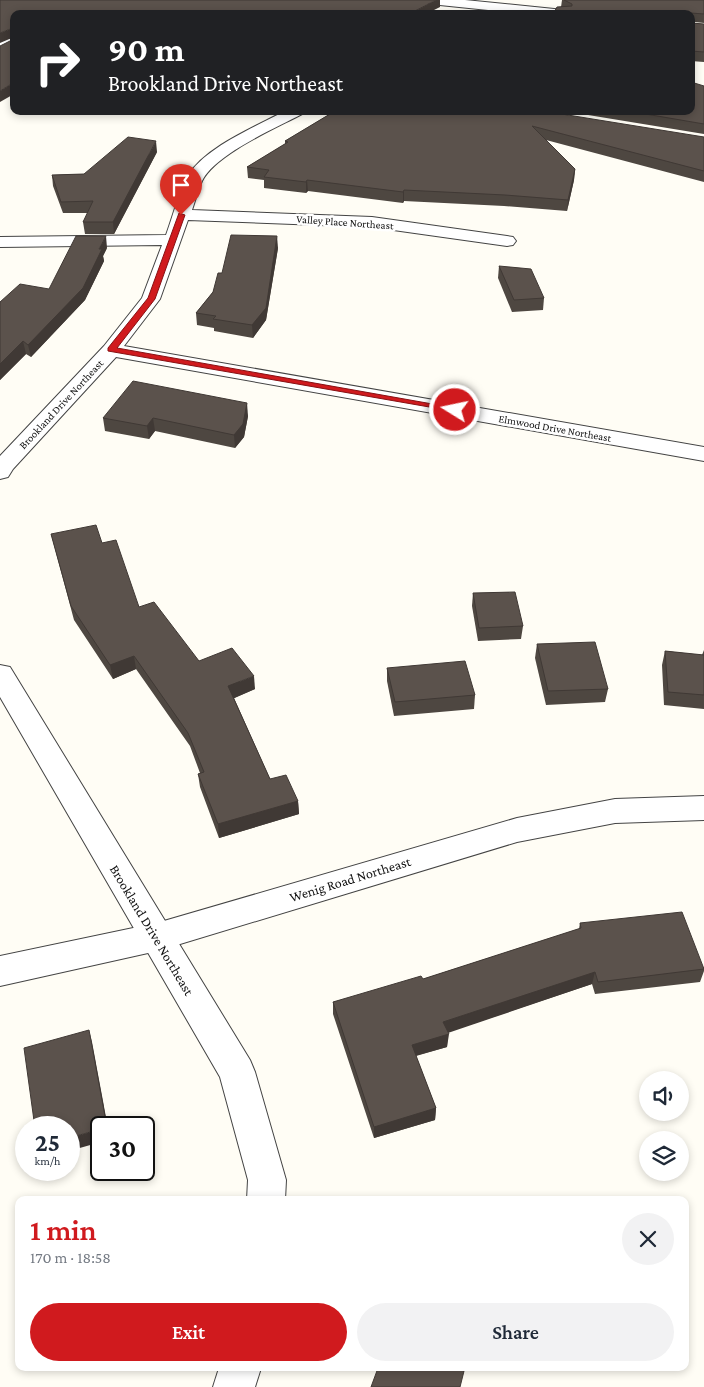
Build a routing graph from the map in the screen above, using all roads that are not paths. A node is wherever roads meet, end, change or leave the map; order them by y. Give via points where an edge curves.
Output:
1 (430, 0) edge
2 (513, 0) edge
3 (498, 7) junction
4 (492, 10) edge
5 (526, 10) edge
6 (9, 43) edge
7 (0, 51) edge
8 (289, 115) edge
9 (181, 215) junction
10 (173, 240) junction
11 (0, 242) edge
12 (507, 242) dead end
13 (111, 350) junction
14 (704, 454) edge
15 (0, 472) edge
16 (0, 674) edge
17 (704, 808) edge
18 (157, 937) junction
19 (0, 971) edge
20 (266, 1196) edge
21 (239, 1371) edge
22 (234, 1387) edge

1 - 3 street
2 - 3 street
3 - 4 street
3 - 5 street
6 - 7 street
8 - 9 street, Brookland Drive Northeast via 210,160 195,178
9 - 10 street, Brookland Drive Northeast
9 - 12 street, Valley Place Northeast via 372,222
10 - 11 street
10 - 13 street, Brookland Drive Northeast via 151,299
13 - 14 street, Elmwood Drive Northeast
13 - 15 street, Brookland Drive Northeast
16 - 18 street, Brookland Drive Northeast
17 - 18 street, Wenig Road Northeast via 615,811 518,830
18 - 19 street, Wenig Road Northeast
18 - 20 street, Brookland Drive Northeast via 237,1072 267,1180
21 - 22 street

